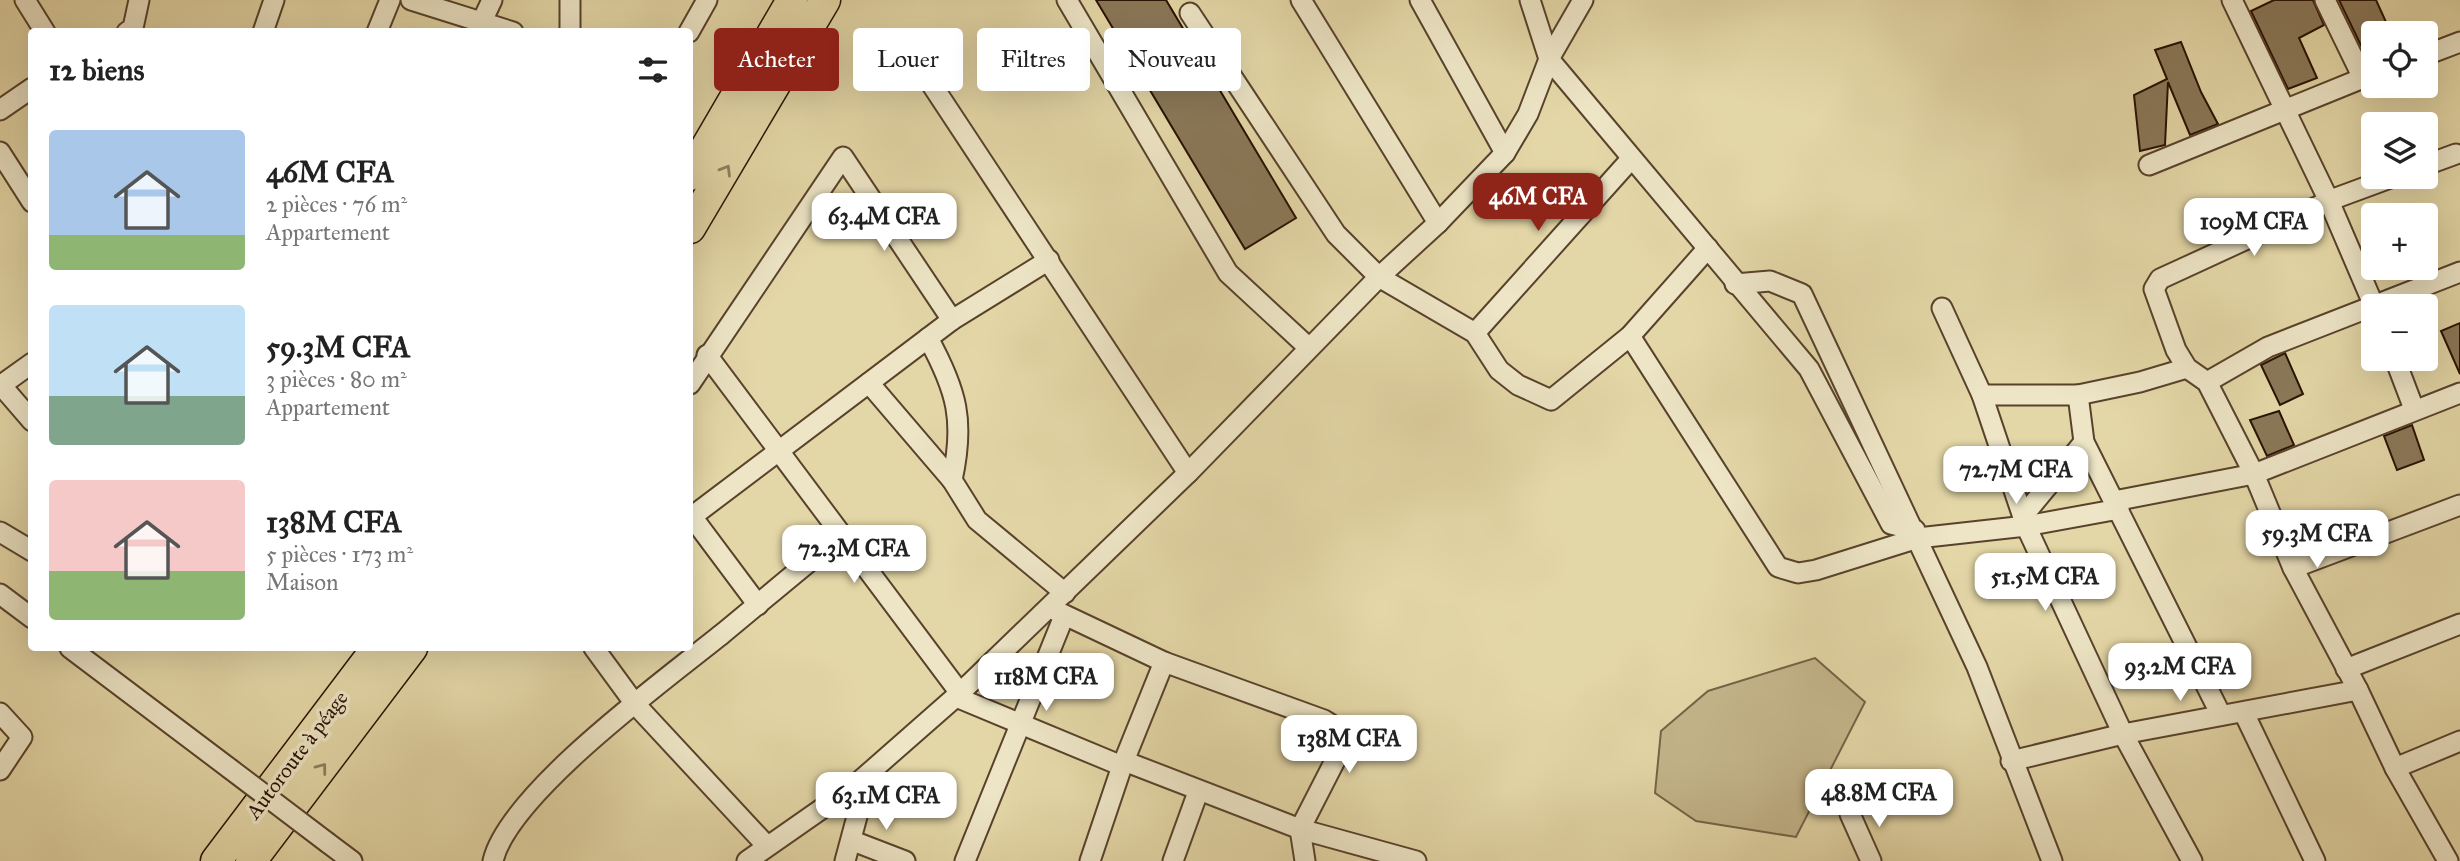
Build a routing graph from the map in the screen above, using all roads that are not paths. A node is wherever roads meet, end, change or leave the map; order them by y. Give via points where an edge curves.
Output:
1 (25, 0) edge
2 (139, 0) edge
3 (274, 0) edge
4 (390, 0) edge
5 (411, 0) edge
6 (492, 0) edge
7 (570, 0) edge
8 (707, 0) edge
9 (792, 0) edge
10 (825, 0) edge
11 (1068, 0) edge
12 (1301, 0) edge
13 (1420, 0) edge
14 (1530, 0) edge
15 (1583, 0) edge
16 (2254, 0) edge
17 (2325, 0) edge
18 (2234, 4) edge
19 (1190, 13) dead end
20 (478, 27) edge
21 (42, 28) edge
22 (132, 28) edge
23 (264, 28) edge
24 (379, 28) edge
25 (570, 28) edge
26 (691, 28) edge
27 (2460, 42) edge
28 (2438, 50) edge
29 (1549, 59) junction
30 (2361, 64) edge
31 (2361, 79) edge
32 (28, 91) edge
33 (936, 91) edge
34 (0, 110) edge
35 (2285, 112) junction
36 (0, 152) edge
37 (1505, 153) junction
38 (2456, 154) dead end
39 (1631, 159) junction
40 (2438, 161) edge
41 (2149, 165) dead end
42 (693, 170) edge
43 (2361, 189) edge
44 (28, 196) edge
45 (2329, 201) junction
46 (693, 223) edge
47 (1438, 223) junction
48 (1708, 248) junction
49 (1049, 260) junction
50 (2460, 272) edge
51 (1379, 277) junction
52 (1735, 284) junction
53 (2368, 294) edge
54 (2402, 294) edge
55 (1942, 308) dead end
56 (2361, 310) edge
57 (952, 320) junction
58 (1475, 333) junction
59 (1630, 336) junction
60 (929, 338) junction
61 (1308, 346) junction
62 (707, 355) junction
63 (28, 366) edge
64 (2187, 368) junction
65 (2400, 371) edge
66 (693, 379) edge
67 (2207, 382) junction
68 (869, 383) junction
69 (0, 385) edge
70 (2460, 393) edge
71 (1982, 395) junction
72 (2078, 395) junction
73 (2414, 409) junction
74 (28, 416) edge
75 (2084, 442) junction
76 (780, 452) junction
77 (1188, 473) junction
78 (2254, 474) junction
79 (952, 480) junction
80 (2116, 505) junction
81 (2460, 505) edge
82 (693, 514) edge
83 (693, 520) edge
84 (2025, 521) junction
85 (0, 532) edge
86 (842, 534) junction
87 (1917, 534) junction
88 (28, 549) edge
89 (2293, 568) junction
90 (1065, 593) junction
91 (0, 594) edge
92 (758, 605) junction
93 (1057, 612) junction
94 (28, 615) edge
95 (2460, 624) edge
96 (74, 651) edge
97 (375, 651) edge
98 (410, 651) edge
99 (596, 651) edge
100 (1164, 662) junction
101 (2346, 670) junction
102 (2358, 690) junction
103 (958, 695) junction
104 (635, 704) junction
105 (0, 713) edge
106 (2244, 713) junction
107 (2221, 715) junction
108 (1021, 725) junction
109 (2123, 734) junction
110 (2460, 741) edge
111 (2011, 761) junction
112 (1123, 764) junction
113 (2395, 768) junction
114 (0, 770) edge
115 (853, 787) junction
116 (1198, 792) junction
117 (1850, 814) dead end
118 (1300, 829) junction
119 (853, 841) junction
120 (766, 845) junction
121 (216, 861) edge
122 (251, 861) edge
123 (352, 861) edge
124 (494, 861) edge
125 (747, 861) edge
126 (845, 861) edge
127 (905, 861) edge
128 (965, 861) edge
129 (1090, 861) edge
130 (1173, 861) edge
131 (1306, 861) edge
132 (1416, 861) edge
133 (1871, 861) edge
134 (2052, 861) edge
135 (2192, 861) edge
136 (2315, 861) edge
137 (2448, 861) edge

1 - 21 street
2 - 22 street
3 - 23 street
4 - 24 street
5 - 20 street
6 - 20 street
7 - 25 street
8 - 26 street
9 - 42 highway
46 -> 10 highway
11 - 61 street via 1228,274
12 - 47 street
13 - 37 street
14 - 29 street
15 - 29 street
16 - 18 street
17 - 30 street
18 - 35 street
19 - 51 street via 1336,234
27 - 28 street
29 - 37 street via 1528,114
29 - 39 street
31 - 35 street
32 - 34 street
33 - 49 street
35 - 41 street
35 - 45 street
36 - 44 street
37 - 47 street
38 - 40 street
39 - 48 street
39 - 58 street
43 - 45 street
45 - 53 street
45 - 64 street via 2155,284 2176,350
47 - 51 street
48 - 52 street
48 - 59 street
49 - 57 street
49 - 77 street
50 - 54 street
51 - 58 street
51 - 61 street
52 - 87 street via 1809,369 1891,524
52 - 87 street via 1770,281 1802,294
55 - 71 street
56 - 67 street via 2268,347
57 - 60 street
57 - 62 street via 844,157
58 - 59 street via 1499,370 1551,400
59 - 87 street via 1778,567 1798,573 1816,570
60 - 68 street
60 - 79 street via 950,377 960,440
61 - 77 street
62 - 66 street
62 - 76 street
63 - 69 street
64 - 67 street
64 - 72 street
65 - 73 street
67 - 78 street
68 - 76 street
68 - 79 street
69 - 74 street
70 - 73 street
71 - 72 street
71 - 84 street
72 - 75 street
73 - 78 street
75 - 80 street
75 - 84 street
76 - 82 street
76 - 86 street
77 - 90 street
78 - 80 street
78 - 89 street
79 - 90 street via 977,520
80 - 84 street
80 - 107 street
81 - 89 street
83 - 92 street
84 - 87 street
84 - 109 street
85 - 88 street
86 - 92 street
86 - 103 street
87 - 111 street via 1977,667
89 - 101 street
90 - 93 street
91 - 94 street
92 - 104 street
93 - 100 street
93 - 103 street
93 - 108 street
95 - 101 street
96 - 123 street, bridge
97 - 121 highway, Autoroute à péage
122 -> 98 highway
99 - 104 street
100 - 112 street
100 - 118 street via 1324,720 1343,732 1342,747
101 - 102 street
102 - 106 street
102 - 113 street
103 - 108 street
103 - 115 street
104 - 120 street
104 - 124 street via 535,794 500,839
105 - 114 street via 22,737
106 - 107 street
106 - 136 street
107 - 109 street
108 - 112 street
108 - 128 street
109 - 111 street
109 - 135 street
110 - 113 street
111 - 134 street
112 - 116 street
112 - 129 street
113 - 137 street
115 - 119 street via 859,809
115 - 120 street
116 - 118 street
116 - 130 street
117 - 133 street
118 - 131 street
118 - 132 street
119 - 126 street
119 - 127 street
120 - 125 street

